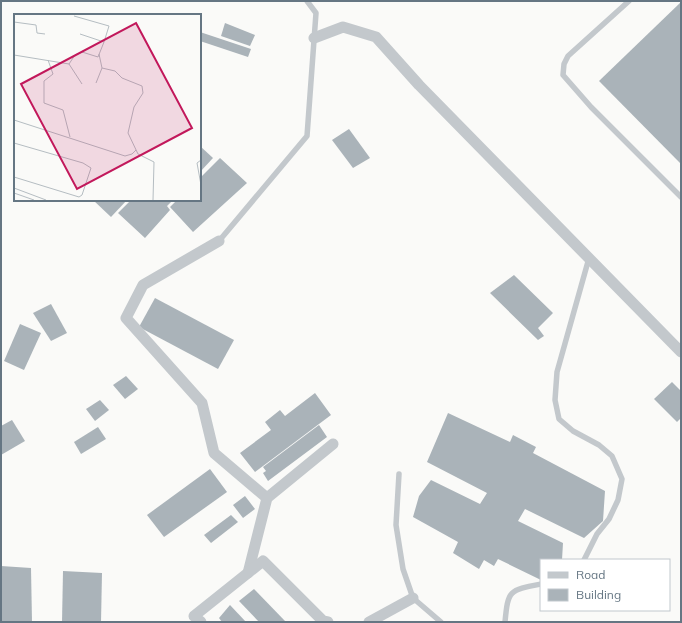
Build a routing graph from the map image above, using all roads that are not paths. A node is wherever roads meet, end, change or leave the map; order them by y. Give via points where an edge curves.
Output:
1 (307, 1) edge
2 (629, 1) edge
3 (314, 38) junction
4 (681, 197) edge
5 (219, 241) joint
6 (589, 257) junction
7 (681, 352) edge
8 (333, 444) dead end
9 (399, 474) dead end
10 (267, 498) junction
11 (584, 559) edge
12 (248, 573) junction
13 (540, 584) edge
14 (413, 598) junction
15 (194, 620) edge
16 (328, 622) edge
17 (369, 622) edge
18 (441, 622) edge
19 (505, 622) edge

1 - 3 lane via 316,13
2 - 4 lane via 568,56 563,75 591,108
3 - 5 lane via 307,136
3 - 6 street via 343,27 376,37 419,85
5 - 10 street via 143,285 126,318 202,403 214,453
6 - 7 street
6 - 11 lane via 557,372 555,400 559,419 612,456 622,479 618,500
8 - 10 street
9 - 14 lane via 396,525 403,570
10 - 12 street
12 - 15 street
12 - 16 street via 263,561 323,621
13 - 19 lane via 521,587 510,594
14 - 17 street
14 - 18 lane

